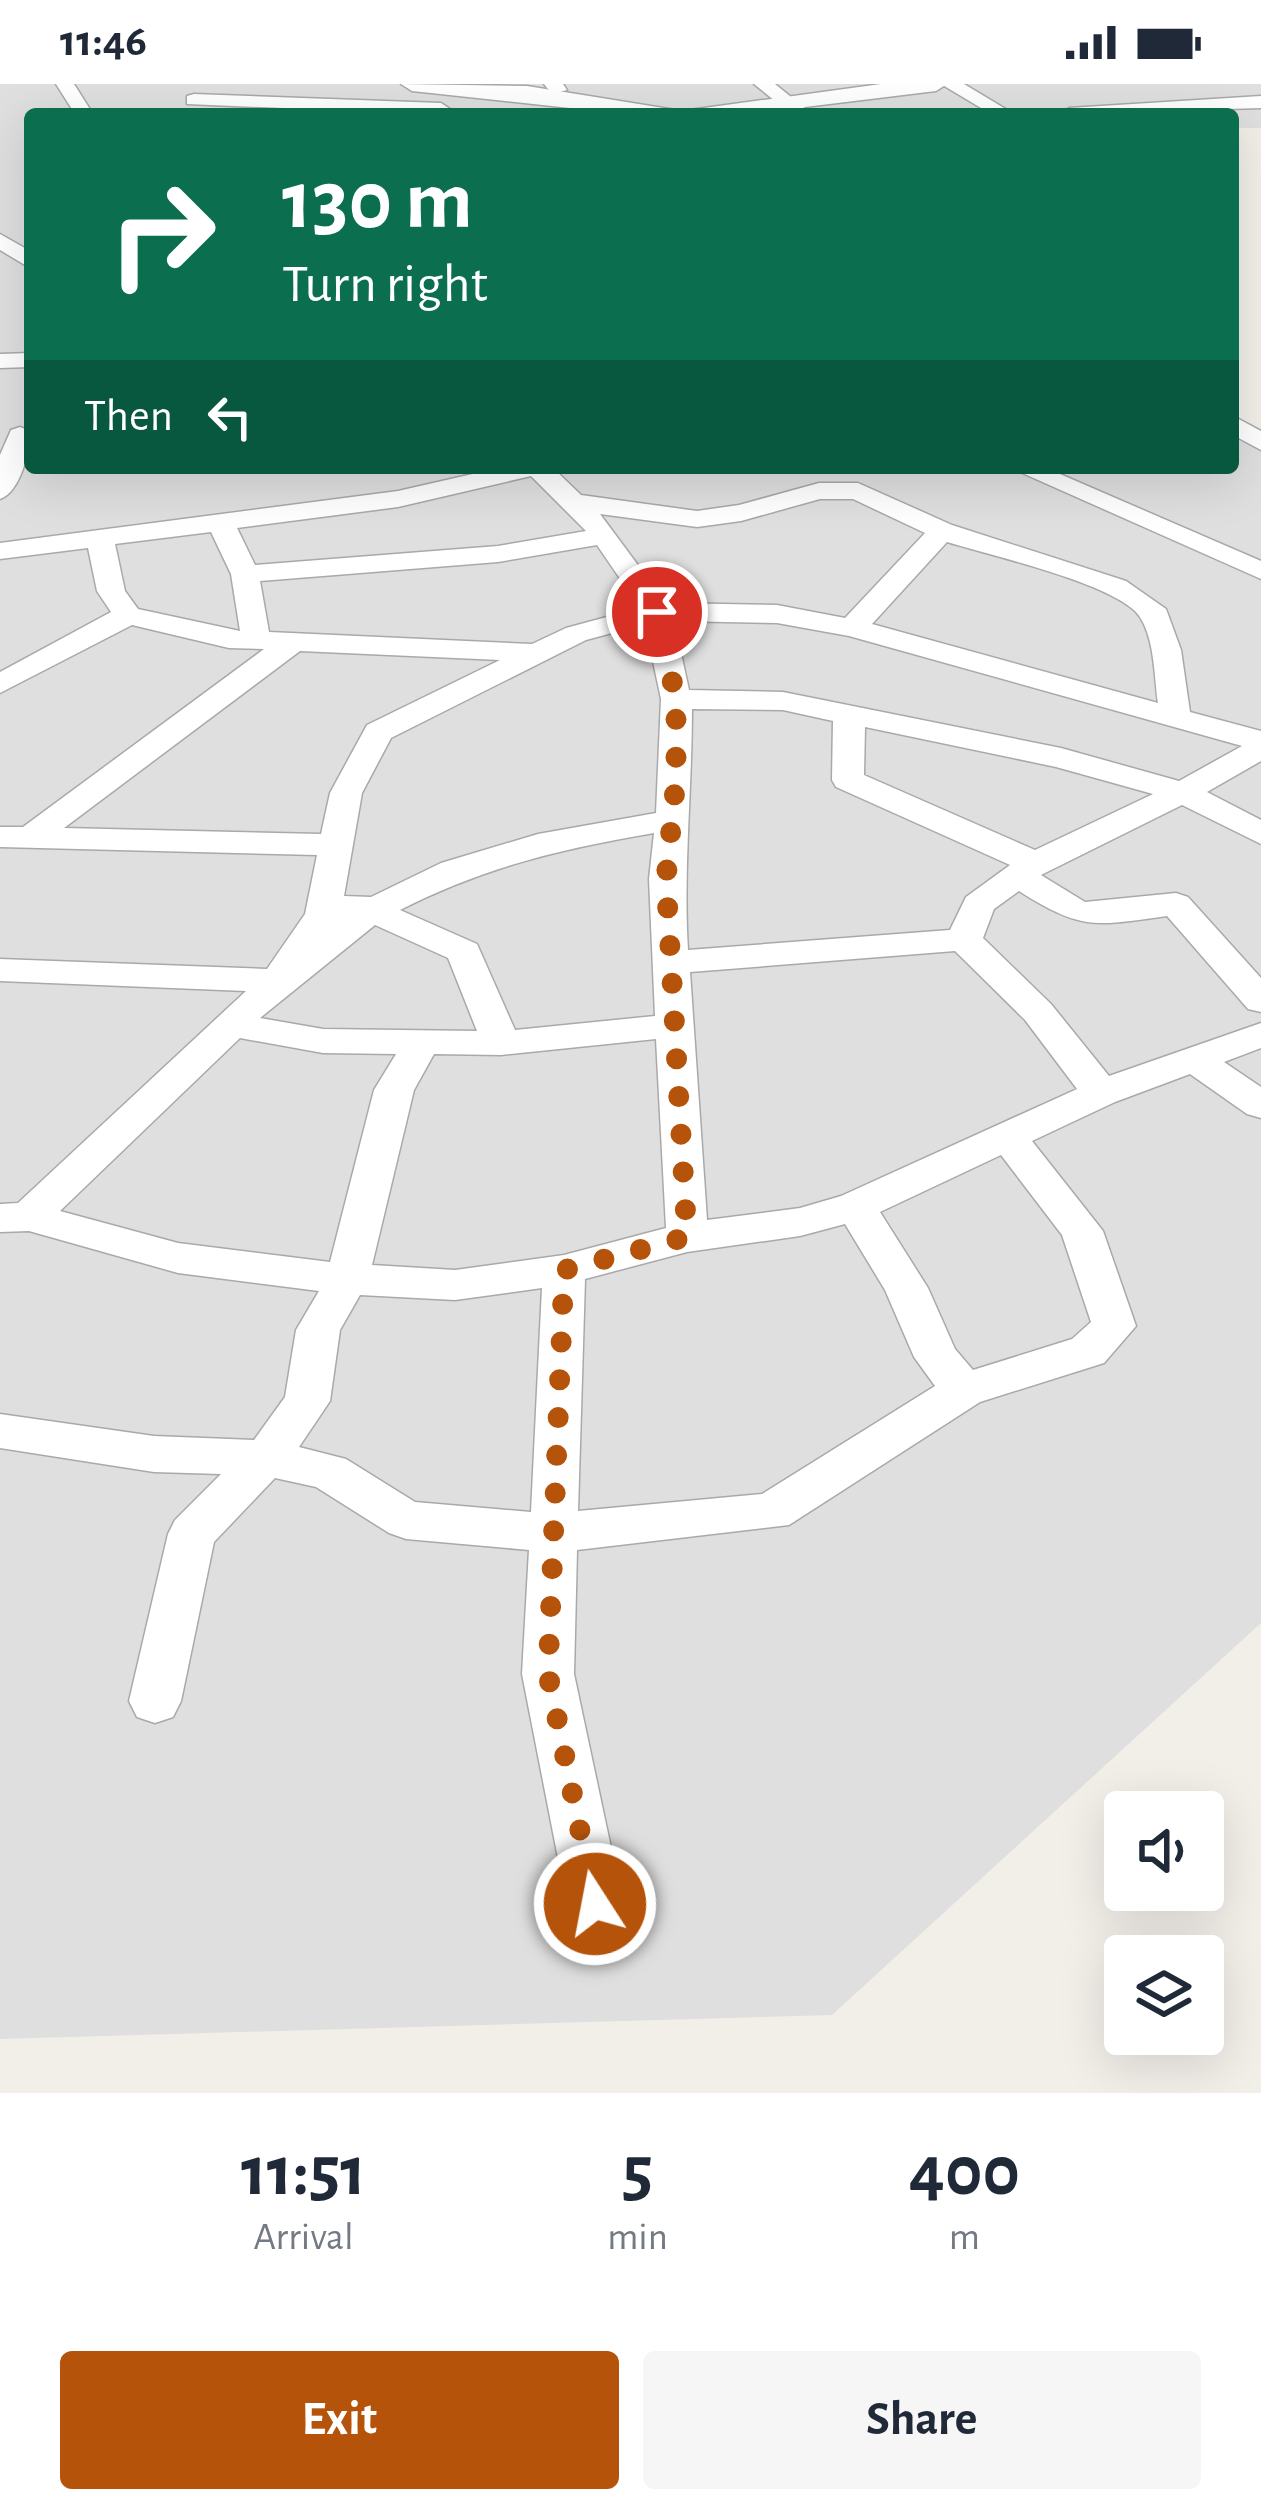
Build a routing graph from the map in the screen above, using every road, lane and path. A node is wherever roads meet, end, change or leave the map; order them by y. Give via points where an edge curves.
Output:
1 (65, 84) edge
2 (412, 84) edge
3 (763, 84) edge
4 (936, 84) edge
5 (950, 84) edge
6 (556, 87) edge
7 (885, 87) edge
8 (470, 88) junction
9 (655, 88) edge
10 (194, 99) edge
11 (1261, 102) edge
12 (85, 108) edge
13 (377, 108) edge
14 (442, 108) edge
15 (629, 108) edge
16 (795, 108) edge
17 (994, 108) edge
18 (1096, 108) edge
19 (17, 435) edge
20 (508, 474) edge
21 (542, 474) edge
22 (796, 474) edge
23 (1038, 474) edge
24 (819, 490) junction
25 (0, 491) edge
26 (574, 502) junction
27 (220, 520) junction
28 (942, 531) junction
29 (603, 536) junction
30 (100, 541) junction
31 (0, 551) edge
32 (1261, 571) edge
33 (245, 574) junction
34 (657, 612) junction
35 (128, 615) junction
36 (852, 628) junction
37 (256, 641) junction
38 (290, 644) junction
39 (537, 652) junction
40 (0, 684) edge
41 (676, 699) junction
42 (849, 716) junction
43 (1175, 717) junction
44 (1261, 745) edge
45 (1183, 792) junction
46 (671, 820) junction
47 (1261, 834) edge
48 (15, 838) edge
49 (336, 845) junction
50 (1026, 869) junction
51 (327, 890) junction
52 (370, 911) junction
53 (964, 940) junction
54 (671, 962) junction
55 (0, 970) edge
56 (278, 981) junction
57 (1261, 1001) edge
58 (231, 1025) junction
59 (673, 1026) junction
60 (1261, 1035) edge
61 (424, 1039) junction
62 (501, 1042) junction
63 (1194, 1059) junction
64 (1101, 1093) junction
65 (1261, 1105) edge
66 (1008, 1137) junction
67 (855, 1207) junction
68 (15, 1217) edge
69 (687, 1237) junction
70 (564, 1270) junction
71 (347, 1279) junction
72 (964, 1390) junction
73 (0, 1431) edge
74 (266, 1458) junction
75 (554, 1533) junction
76 (155, 1701) dead end
77 (595, 1904) dead end

1 - 12 street
2 - 8 street
3 - 16 street
4 - 7 street
5 - 17 street
6 - 8 street
6 - 9 street
7 - 16 street
8 - 14 street
8 - 15 street
10 - 13 street
11 - 18 street
19 - 25 street
20 - 27 street via 398,499
21 - 26 street
22 - 24 street
23 - 32 street
24 - 26 street via 697,520
24 - 28 street via 858,491
26 - 29 street
27 - 30 street
27 - 33 street
28 - 36 street
28 - 43 street via 1117,587 1151,609
29 - 33 street via 498,554
29 - 34 street
30 - 31 street
30 - 35 street via 111,591
33 - 37 street
34 - 36 street via 777,614
34 - 39 street
34 - 41 street
35 - 37 street
35 - 40 street
36 - 43 street
37 - 38 street
38 - 39 street
38 - 48 street
39 - 49 street via 378,732 346,794
41 - 42 street via 782,701
41 - 46 street
42 - 45 street
42 - 50 street via 848,780
43 - 44 street
44 - 45 street
45 - 47 street
45 - 50 street
46 - 52 street via 472,864
46 - 54 street
48 - 49 street
49 - 51 street
50 - 53 street via 979,904
50 - 57 street via 1076,911 1176,904
51 - 52 street
51 - 56 street via 323,914
52 - 56 street
52 - 62 street via 464,952
53 - 54 street
53 - 64 street via 1038,1012
54 - 59 street
55 - 56 street
56 - 58 street
58 - 61 street via 323,1041
58 - 68 street
59 - 62 street
59 - 69 street
60 - 63 street
61 - 62 street
61 - 71 street via 394,1090
63 - 64 street
63 - 65 street
64 - 66 street
66 - 67 street
66 - 72 street via 1082,1231 1114,1326 1088,1351
67 - 69 street
67 - 72 street via 906,1288 936,1357
68 - 71 street via 178,1258
69 - 70 street
70 - 71 street via 455,1285
70 - 75 street
71 - 74 street via 318,1330 307,1401
72 - 75 street via 772,1512
73 - 74 street via 154,1454
74 - 75 street via 329,1472 406,1520
74 - 76 street via 192,1534
75 - 77 street via 548,1674

